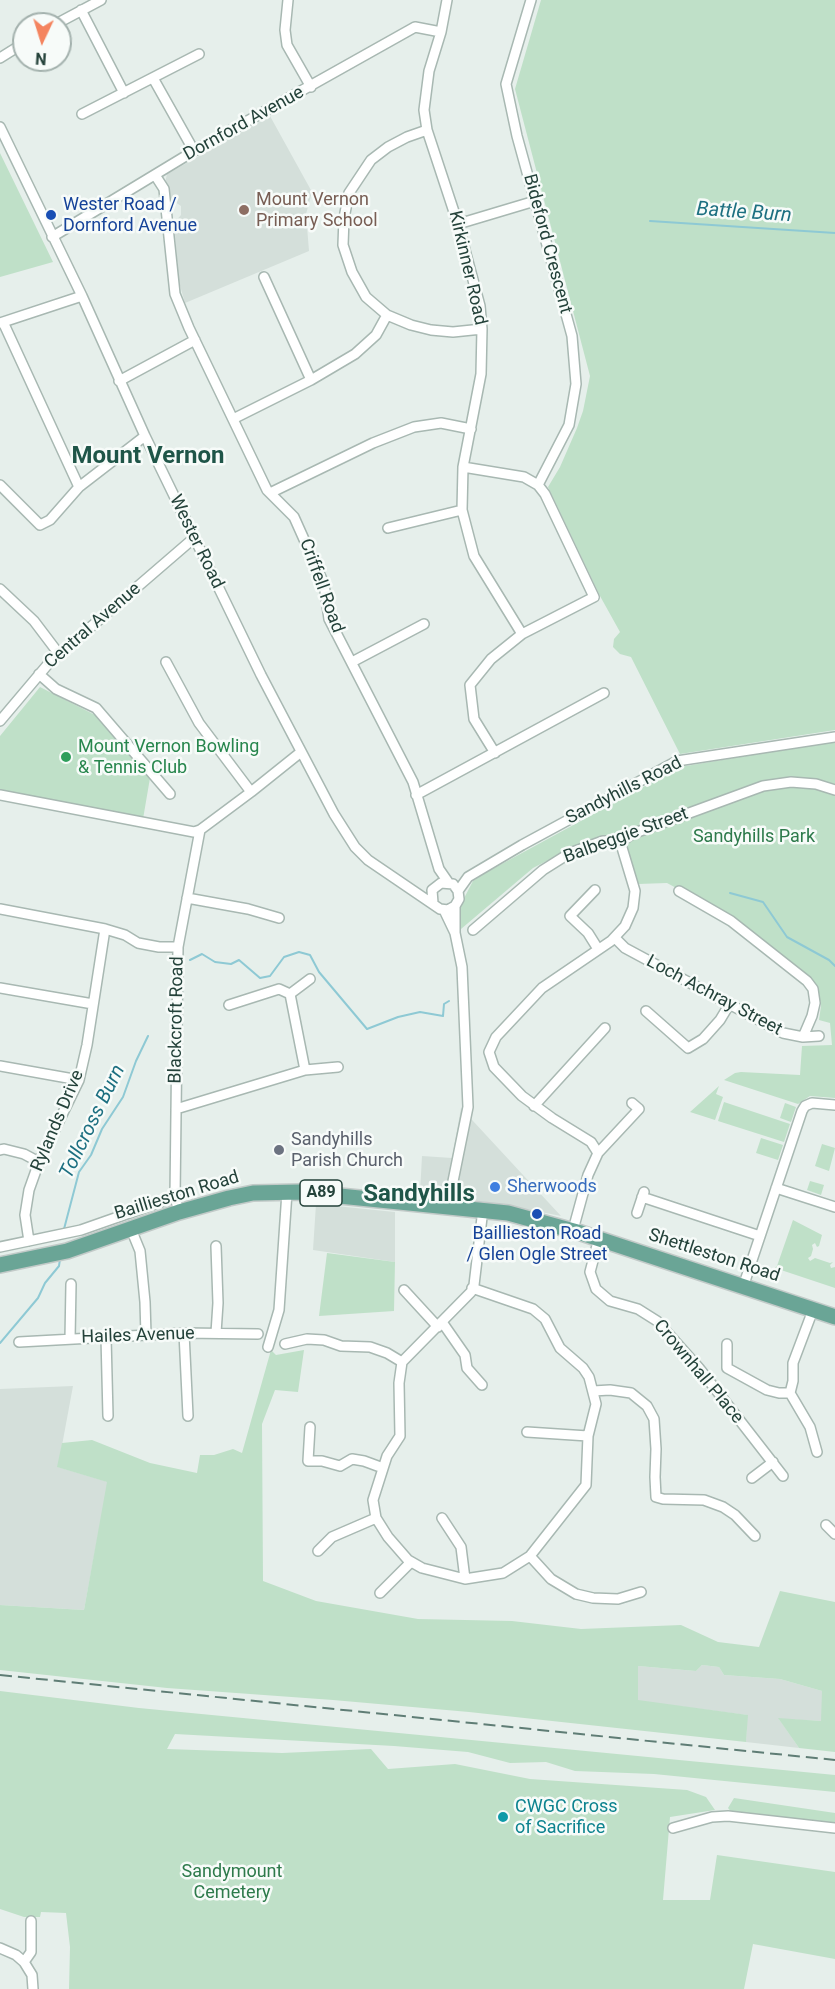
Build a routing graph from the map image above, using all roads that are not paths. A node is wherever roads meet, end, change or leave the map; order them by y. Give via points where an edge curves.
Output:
1 (100, 0) edge
2 (288, 0) edge
3 (447, 0) edge
4 (531, 0) edge
5 (81, 9) junction
6 (72, 14) edge
7 (441, 32) junction
8 (199, 54) dead end
9 (153, 78) junction
10 (311, 87) junction
11 (124, 93) junction
12 (82, 114) dead end
13 (0, 127) edge
14 (427, 130) junction
15 (194, 151) junction
16 (155, 175) junction
17 (535, 201) junction
18 (459, 224) junction
19 (52, 237) junction
20 (264, 277) dead end
21 (82, 296) junction
22 (387, 315) junction
23 (2, 322) edge
24 (482, 329) junction
25 (195, 340) junction
26 (311, 380) junction
27 (119, 381) junction
28 (233, 419) junction
29 (471, 429) junction
30 (145, 436) junction
31 (464, 467) junction
32 (0, 485) edge
33 (538, 485) junction
34 (79, 488) junction
35 (270, 493) junction
36 (462, 510) junction
37 (388, 528) dead end
38 (194, 538) junction
39 (0, 590) edge
40 (424, 624) dead end
41 (522, 634) junction
42 (59, 654) junction
43 (166, 662) dead end
44 (352, 662) junction
45 (39, 674) junction
46 (604, 693) dead end
47 (0, 721) edge
48 (835, 737) edge
49 (301, 752) junction
50 (495, 753) junction
51 (835, 790) edge
52 (251, 792) junction
53 (170, 794) dead end
54 (0, 795) edge
55 (416, 795) junction
56 (200, 830) junction
57 (620, 841) junction
58 (439, 868) junction
59 (437, 884) junction
60 (453, 886) junction
61 (595, 890) dead end
62 (679, 891) dead end
63 (187, 898) junction
64 (432, 899) junction
65 (455, 906) junction
66 (0, 909) edge
67 (444, 910) junction
68 (279, 918) dead end
69 (105, 929) junction
70 (473, 930) dead end
71 (455, 933) junction
72 (615, 938) junction
73 (178, 947) junction
74 (598, 949) junction
75 (310, 980) dead end
76 (0, 988) edge
77 (290, 994) junction
78 (93, 1004) junction
79 (229, 1005) dead end
80 (729, 1005) junction
81 (646, 1011) dead end
82 (605, 1028) dead end
83 (819, 1036) dead end
84 (803, 1037) junction
85 (0, 1066) edge
86 (338, 1067) dead end
87 (305, 1070) junction
88 (79, 1080) junction
89 (632, 1103) dead end
90 (835, 1105) edge
91 (534, 1106) junction
92 (176, 1109) junction
93 (0, 1150) edge
94 (598, 1153) junction
95 (39, 1162) junction
96 (776, 1188) junction
97 (287, 1192) junction
98 (175, 1197) junction
99 (448, 1206) junction
100 (835, 1207) edge
101 (483, 1209) junction
102 (179, 1212) junction
103 (637, 1213) dead end
104 (132, 1229) junction
105 (577, 1231) junction
106 (760, 1236) junction
107 (599, 1238) junction
108 (30, 1241) junction
109 (216, 1246) dead end
110 (0, 1247) edge
111 (0, 1265) edge
112 (71, 1284) dead end
113 (743, 1287) junction
114 (472, 1288) junction
115 (404, 1290) dead end
116 (813, 1310) junction
117 (835, 1317) edge
118 (440, 1324) junction
119 (216, 1333) junction
120 (184, 1334) junction
121 (258, 1334) dead end
122 (146, 1335) junction
123 (106, 1337) junction
124 (70, 1339) junction
125 (19, 1342) dead end
126 (285, 1344) dead end
127 (727, 1344) dead end
128 (268, 1347) dead end
129 (402, 1362) junction
130 (482, 1385) dead end
131 (593, 1391) junction
132 (790, 1393) junction
133 (108, 1416) dead end
134 (188, 1416) dead end
135 (310, 1427) dead end
136 (527, 1432) dead end
137 (588, 1436) junction
138 (817, 1452) dead end
139 (297, 1460) dead end
140 (308, 1461) junction
141 (772, 1462) junction
142 (383, 1468) junction
143 (783, 1476) dead end
144 (752, 1478) dead end
145 (656, 1497) junction
146 (647, 1502) dead end
147 (376, 1518) junction
148 (442, 1518) dead end
149 (826, 1525) dead end
150 (835, 1534) edge
151 (754, 1536) dead end
152 (318, 1551) dead end
153 (530, 1556) junction
154 (411, 1562) junction
155 (465, 1580) junction
156 (641, 1592) dead end
157 (380, 1593) dead end
158 (673, 1828) dead end
159 (835, 1828) edge
160 (31, 1921) dead end
161 (0, 1948) edge
162 (24, 1962) junction
163 (33, 1989) edge

1 - 5 street
2 - 10 street via 287,45
3 - 7 street, Kirkinner Road
4 - 17 street, Bideford Crescent via 506,84
5 - 6 street
5 - 11 street
7 - 10 street, Dornford Avenue via 416,27
7 - 14 street, Kirkinner Road via 429,71 424,110
8 - 9 street
9 - 11 street
9 - 15 street
10 - 15 street, Dornford Avenue
11 - 12 street
13 - 19 street, Wester Road
14 - 18 street, Kirkinner Road
14 - 22 street via 407,137 371,160 349,193 342,245 366,297
15 - 16 street, Dornford Avenue
16 - 19 street, Dornford Avenue
16 - 25 street, Criffell Road via 164,189 175,294
17 - 18 street
17 - 33 street, Bideford Crescent via 572,336 576,384 570,425
18 - 24 street, Kirkinner Road
19 - 21 street, Wester Road
20 - 26 street
21 - 23 street
21 - 27 street, Wester Road
22 - 24 street via 431,330
22 - 26 street via 376,335 355,354
23 - 34 street
24 - 29 street, Kirkinner Road via 481,374
25 - 27 street
25 - 28 street, Criffell Road
26 - 28 street
27 - 30 street, Wester Road
28 - 35 street, Criffell Road
29 - 31 street, Kirkinner Road
29 - 35 street via 441,423 414,427
30 - 34 street
30 - 38 street, Wester Road
31 - 33 street via 524,477
31 - 36 street, Kirkinner Road
32 - 34 street via 40,525 50,520
33 - 41 street via 594,597
35 - 44 street, Criffell Road via 294,517 324,584 329,619
36 - 37 street
36 - 41 street, Kirkinner Road via 474,556
38 - 42 street, Central Avenue
38 - 49 street, Wester Road
39 - 42 street via 34,621
40 - 44 street
41 - 50 street via 491,659 470,685 474,719
42 - 45 street, Central Avenue
43 - 52 street via 199,723
44 - 55 street, Criffell Road
45 - 47 street, Central Avenue
45 - 53 street via 56,689 96,708
46 - 50 street
48 - 60 street, Sandyhills Road via 678,761 522,844
49 - 52 street
49 - 64 street, Wester Road via 359,852 403,886
50 - 55 street
51 - 57 street, Balbeggie Street via 791,782 764,786
52 - 56 street
54 - 56 street via 189,832
55 - 58 street, Criffell Road
56 - 63 street, Blackcroft Road
57 - 70 street, Balbeggie Street via 603,841 570,853 543,870
57 - 72 street via 635,896 630,916
58 - 59 street, Criffell Road
58 - 60 street, Criffell Road
59 - 60 street
59 - 64 street
60 - 65 street, Sandyhills Road via 459,899
61 - 74 street via 570,916
62 - 84 street via 731,921 807,981 815,1003
63 - 68 street
63 - 73 street, Blackcroft Road
64 - 67 street
65 - 67 street
65 - 71 street, Sandyhills Road
66 - 69 street
67 - 71 street, Sandyhills Road
69 - 73 street via 138,943
69 - 78 street, Rylands Drive
71 - 99 street, Sandyhills Road via 462,967 468,1107
72 - 74 street
72 - 80 street, Loch Achray Street via 625,948
73 - 92 street, Blackcroft Road
74 - 91 street via 542,988 490,1045 494,1067
75 - 77 street
76 - 78 street
77 - 79 street via 279,988
77 - 87 street
78 - 88 street, Rylands Drive
80 - 81 street via 703,1039 688,1048
80 - 84 street, Loch Achray Street via 783,1033
82 - 91 street
83 - 84 street, Loch Achray Street
85 - 88 street
86 - 87 street
87 - 92 street
88 - 95 street, Rylands Drive
89 - 94 street via 639,1110
90 - 96 street via 812,1103 803,1109
91 - 94 street via 591,1142
92 - 98 street, Blackcroft Road
93 - 95 street via 24,1154
94 - 105 street via 588,1175
95 - 108 street, Rylands Drive via 26,1206
96 - 100 street
96 - 106 street
97 - 99 main road, Baillieston Road / A89
97 - 102 main road, Baillieston Road / A89 via 241,1195
97 - 128 street via 279,1310
98 - 102 street, Blackcroft Road
98 - 108 street via 64,1234
99 - 101 main road, Baillieston Road / A89
101 - 105 main road, Baillieston Road / A89
101 - 114 street
102 - 104 main road, Baillieston Road / A89
103 - 106 street via 643,1194
104 - 111 main road, Baillieston Road / A89 via 62,1253
104 - 122 street via 140,1251
105 - 107 main road, Shettleston Road / A89
106 - 113 street
107 - 113 main road, Shettleston Road / A89
107 - 141 street, Crownhall Place via 590,1267 596,1289 610,1301 638,1309 657,1321
108 - 110 street
109 - 119 street
112 - 124 street
113 - 116 main road, Shettleston Road / A89
114 - 118 street
114 - 131 street via 533,1309 545,1319 560,1348 589,1377
115 - 118 street
116 - 117 main road, Shettleston Road / A89
116 - 132 street via 793,1363
118 - 129 street
118 - 130 street via 465,1355 467,1368
119 - 120 street, Hailes Avenue
119 - 121 street, Hailes Avenue
120 - 122 street, Hailes Avenue
120 - 134 street
122 - 123 street, Hailes Avenue
123 - 124 street, Hailes Avenue
123 - 133 street
124 - 125 street, Hailes Avenue
126 - 129 street via 307,1339 370,1347
127 - 132 street via 727,1368 767,1390
129 - 142 street via 400,1436
131 - 137 street via 596,1404
131 - 145 street via 631,1394 647,1406 654,1419 657,1449
132 - 138 street via 810,1427
135 - 140 street
136 - 137 street
137 - 153 street via 586,1485
139 - 140 street
140 - 142 street via 340,1466 352,1459
141 - 143 street, Crownhall Place
141 - 144 street
142 - 147 street via 373,1500
145 - 146 street
145 - 151 street via 705,1500 723,1507
147 - 152 street via 332,1537
147 - 154 street
148 - 155 street via 461,1547
149 - 150 street
153 - 155 street via 503,1573
153 - 156 street via 551,1579 576,1594 618,1599
154 - 155 street
154 - 157 street
158 - 159 street via 728,1816
160 - 162 street via 31,1952
161 - 162 street
162 - 163 street via 32,1975

